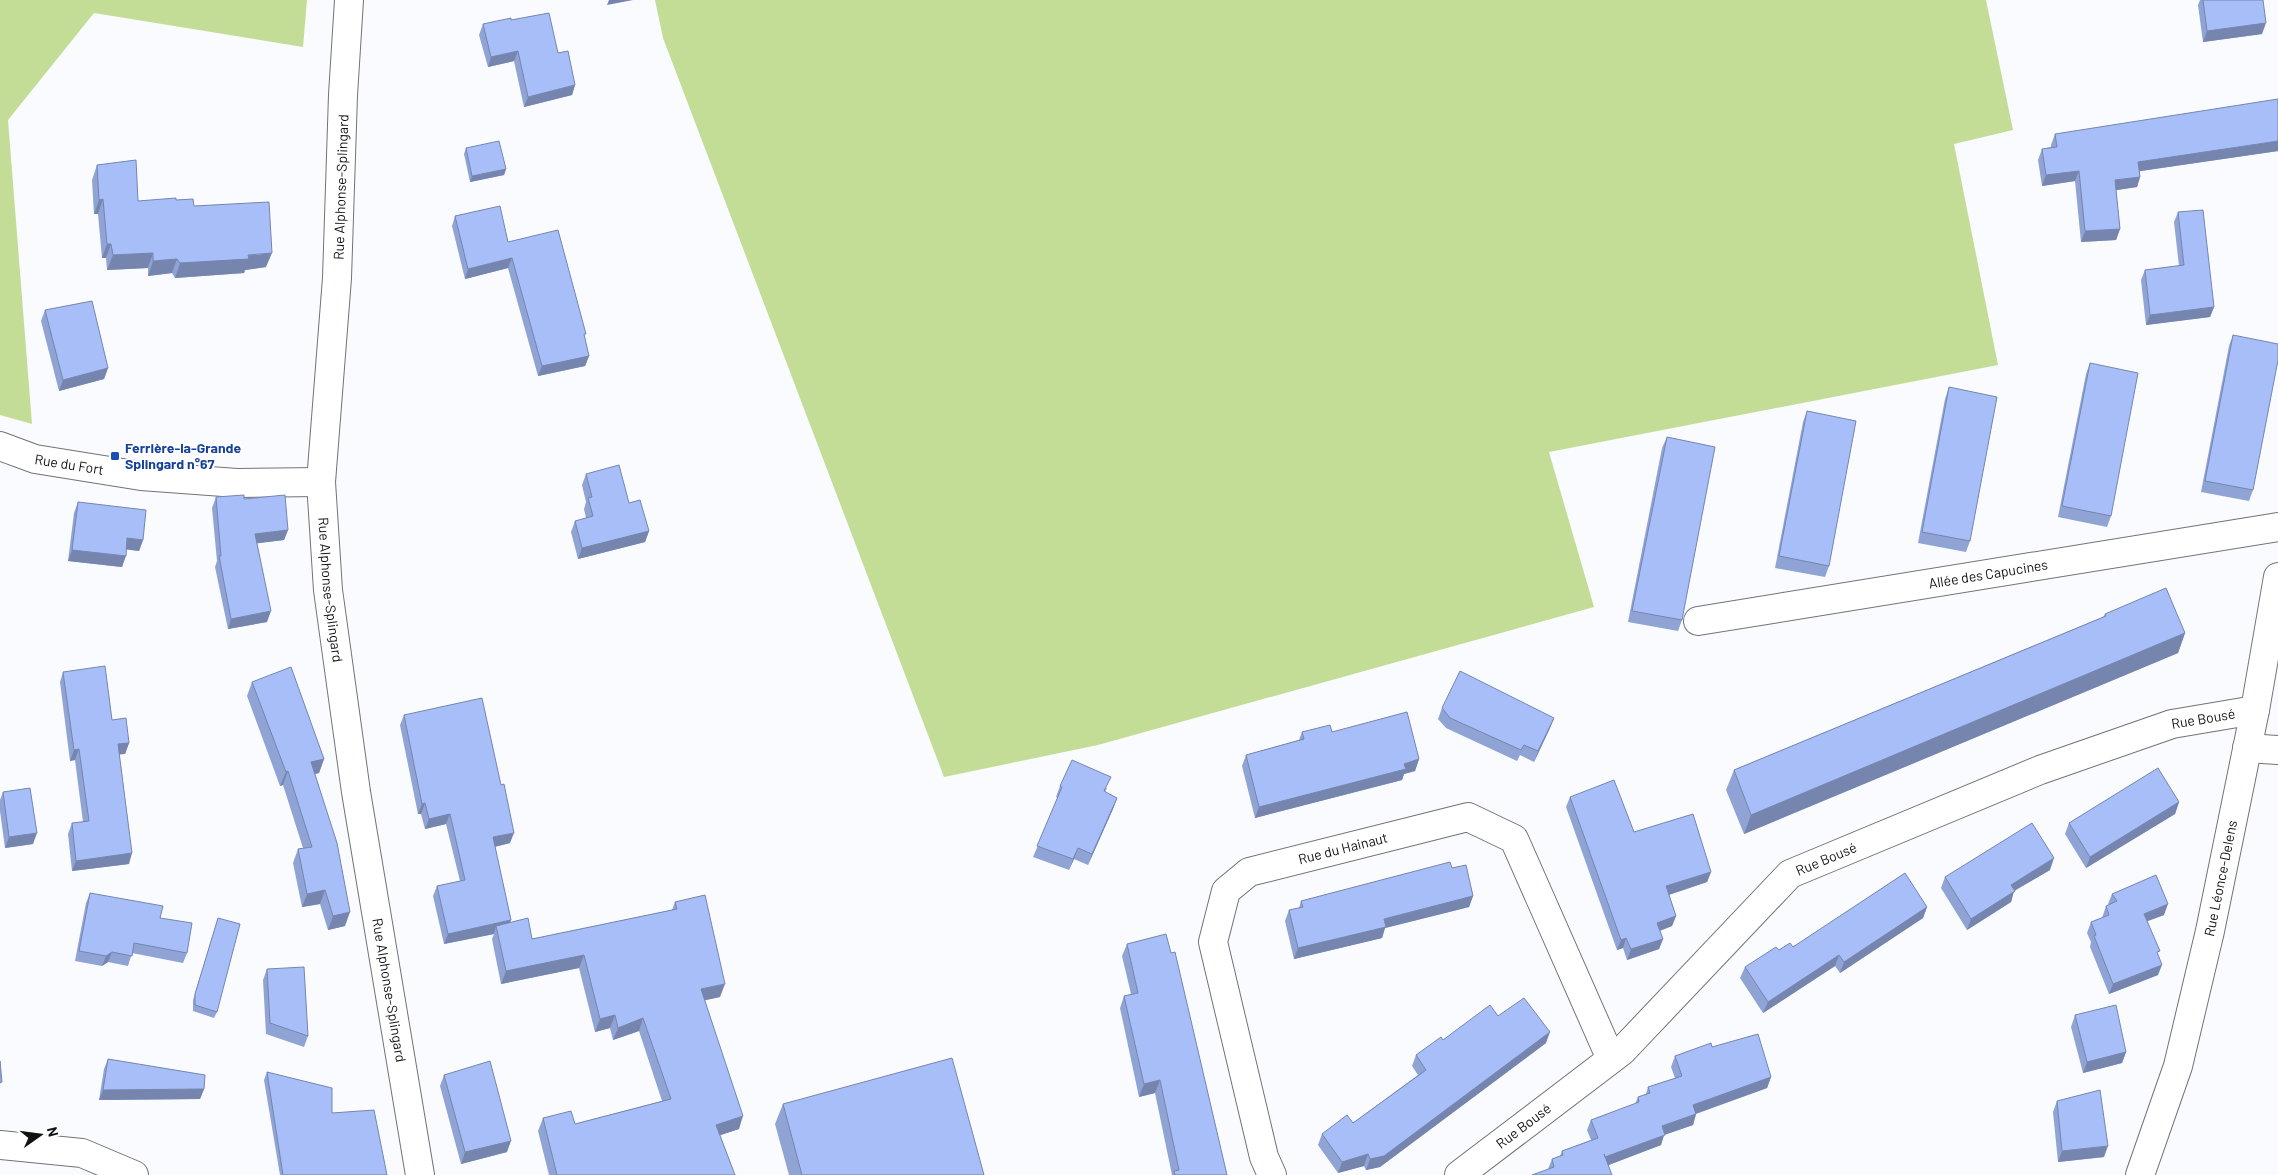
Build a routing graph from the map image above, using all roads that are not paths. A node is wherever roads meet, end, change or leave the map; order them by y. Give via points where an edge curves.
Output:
1 (349, 0) edge
2 (0, 446) edge
3 (321, 482) junction
4 (2278, 527) edge
5 (2278, 577) edge
6 (1698, 621) dead end
7 (2255, 710) junction
8 (2247, 748) junction
9 (2278, 750) edge
10 (1611, 1059) junction
11 (0, 1145) edge
12 (134, 1175) edge
13 (420, 1175) edge
14 (1272, 1175) edge
15 (1459, 1175) edge
16 (2140, 1175) edge

1 - 3 street, Rue Alphonse-Splingard via 338,278
2 - 3 street, Rue du Fort via 35,459 141,476 237,483
3 - 13 street, Rue Alphonse-Splingard via 328,590 356,792
4 - 6 street, Allée des Capucines
5 - 7 street, Rue Léonce-Delens
7 - 8 street, Rue Léonce-Delens
7 - 10 street, Rue Bousé via 2172,724 2040,770 1790,874
8 - 9 street
8 - 16 street, Rue Léonce-Delens via 2210,931 2178,1066
10 - 14 street, Rue du Hainaut via 1514,839 1468,817 1249,872 1226,891 1213,942 1264,1156
10 - 15 street, Rue Bousé
11 - 12 street via 82,1153

